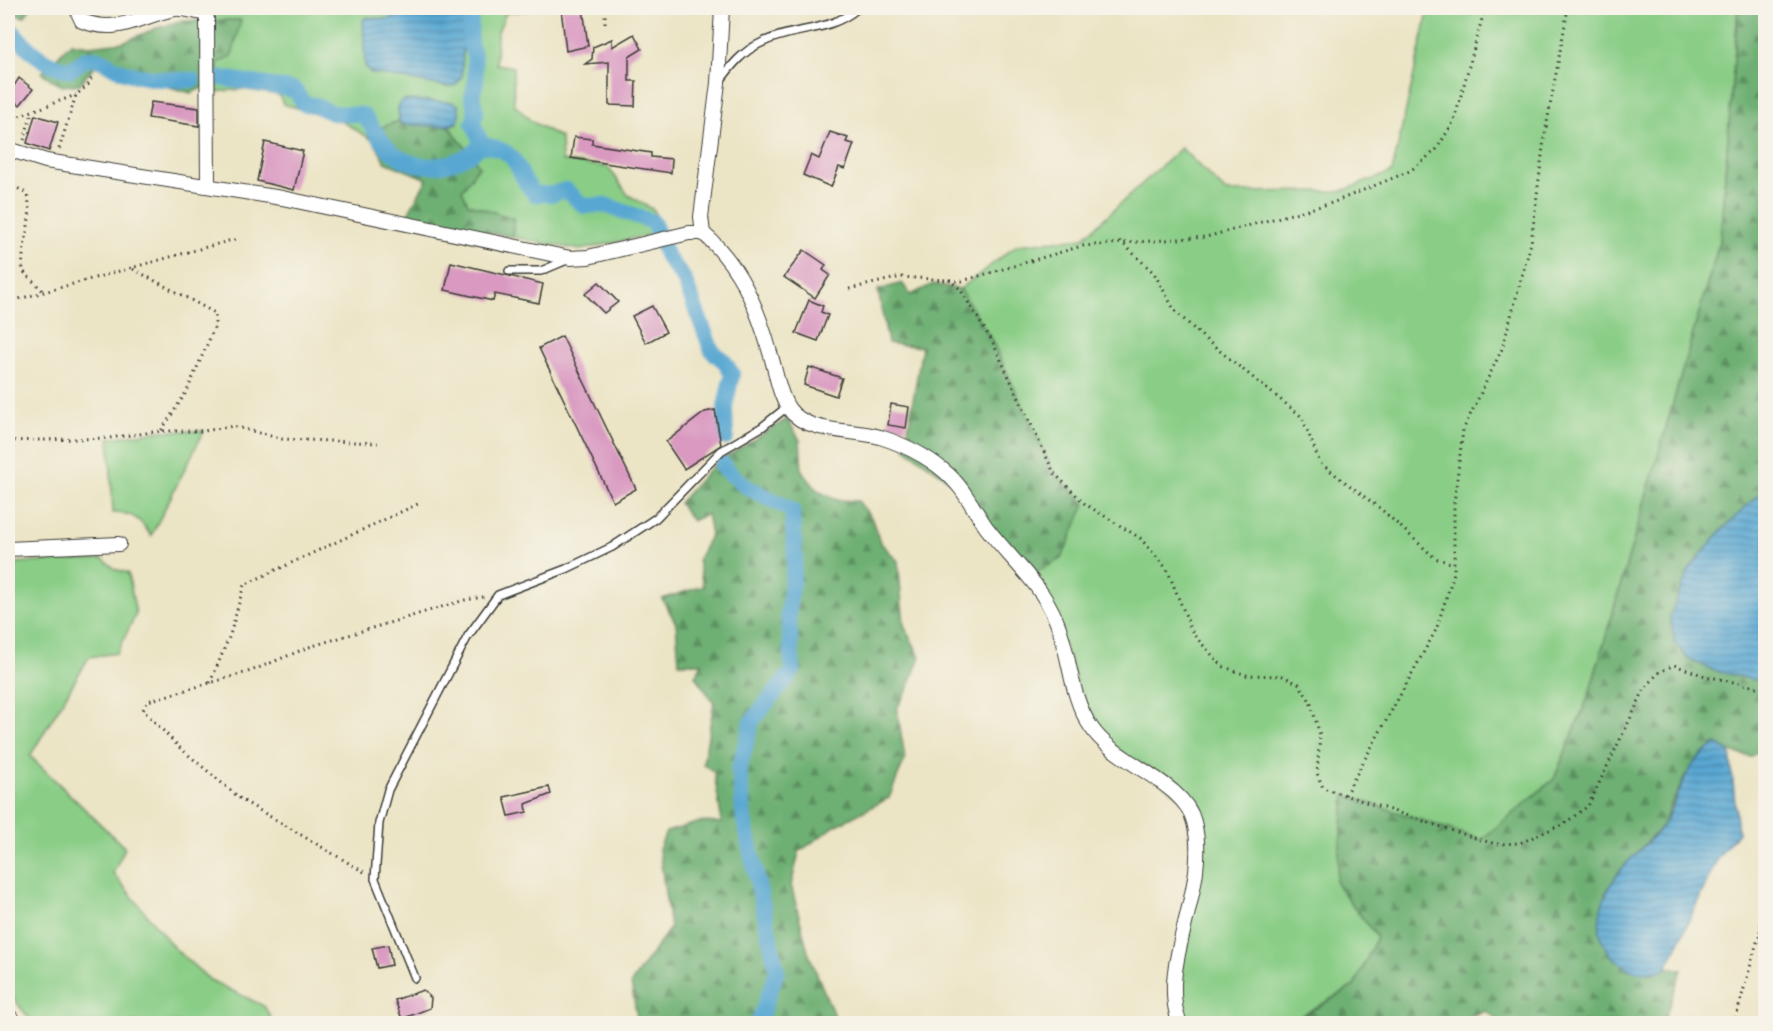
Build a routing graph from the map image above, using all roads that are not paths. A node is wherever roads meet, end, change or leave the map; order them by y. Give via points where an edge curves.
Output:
1 (76, 8) edge
2 (722, 8) edge
3 (858, 8) edge
4 (718, 83) junction
5 (14, 151) edge
6 (208, 186) junction
7 (703, 233) junction
8 (570, 258) junction
9 (509, 271) dead end
10 (787, 407) junction
11 (119, 544) dead end
12 (8, 549) edge
13 (415, 978) dead end
14 (1174, 1010) junction
15 (8, 1014) edge
16 (15, 1023) edge
17 (1169, 1023) edge
18 (1180, 1023) edge

1 - 6 street via 82,21 99,27 121,26 178,9 204,13
2 - 4 street
3 - 4 lane via 827,26 759,43 737,59
4 - 7 street via 701,217
5 - 6 street via 55,162
6 - 8 street
7 - 8 street
7 - 10 street via 724,252 746,287 761,319
8 - 9 lane via 541,271
10 - 13 lane via 721,451 656,518 612,547 498,595 468,636 388,790 379,823 375,879
10 - 14 street via 797,418 817,425 879,437 915,452 943,470 964,491 986,526 1045,596 1058,623 1078,705 1092,729 1115,752 1186,802 1194,822 1198,856 1174,978
11 - 12 street
14 - 17 street
14 - 18 street
15 - 16 street

